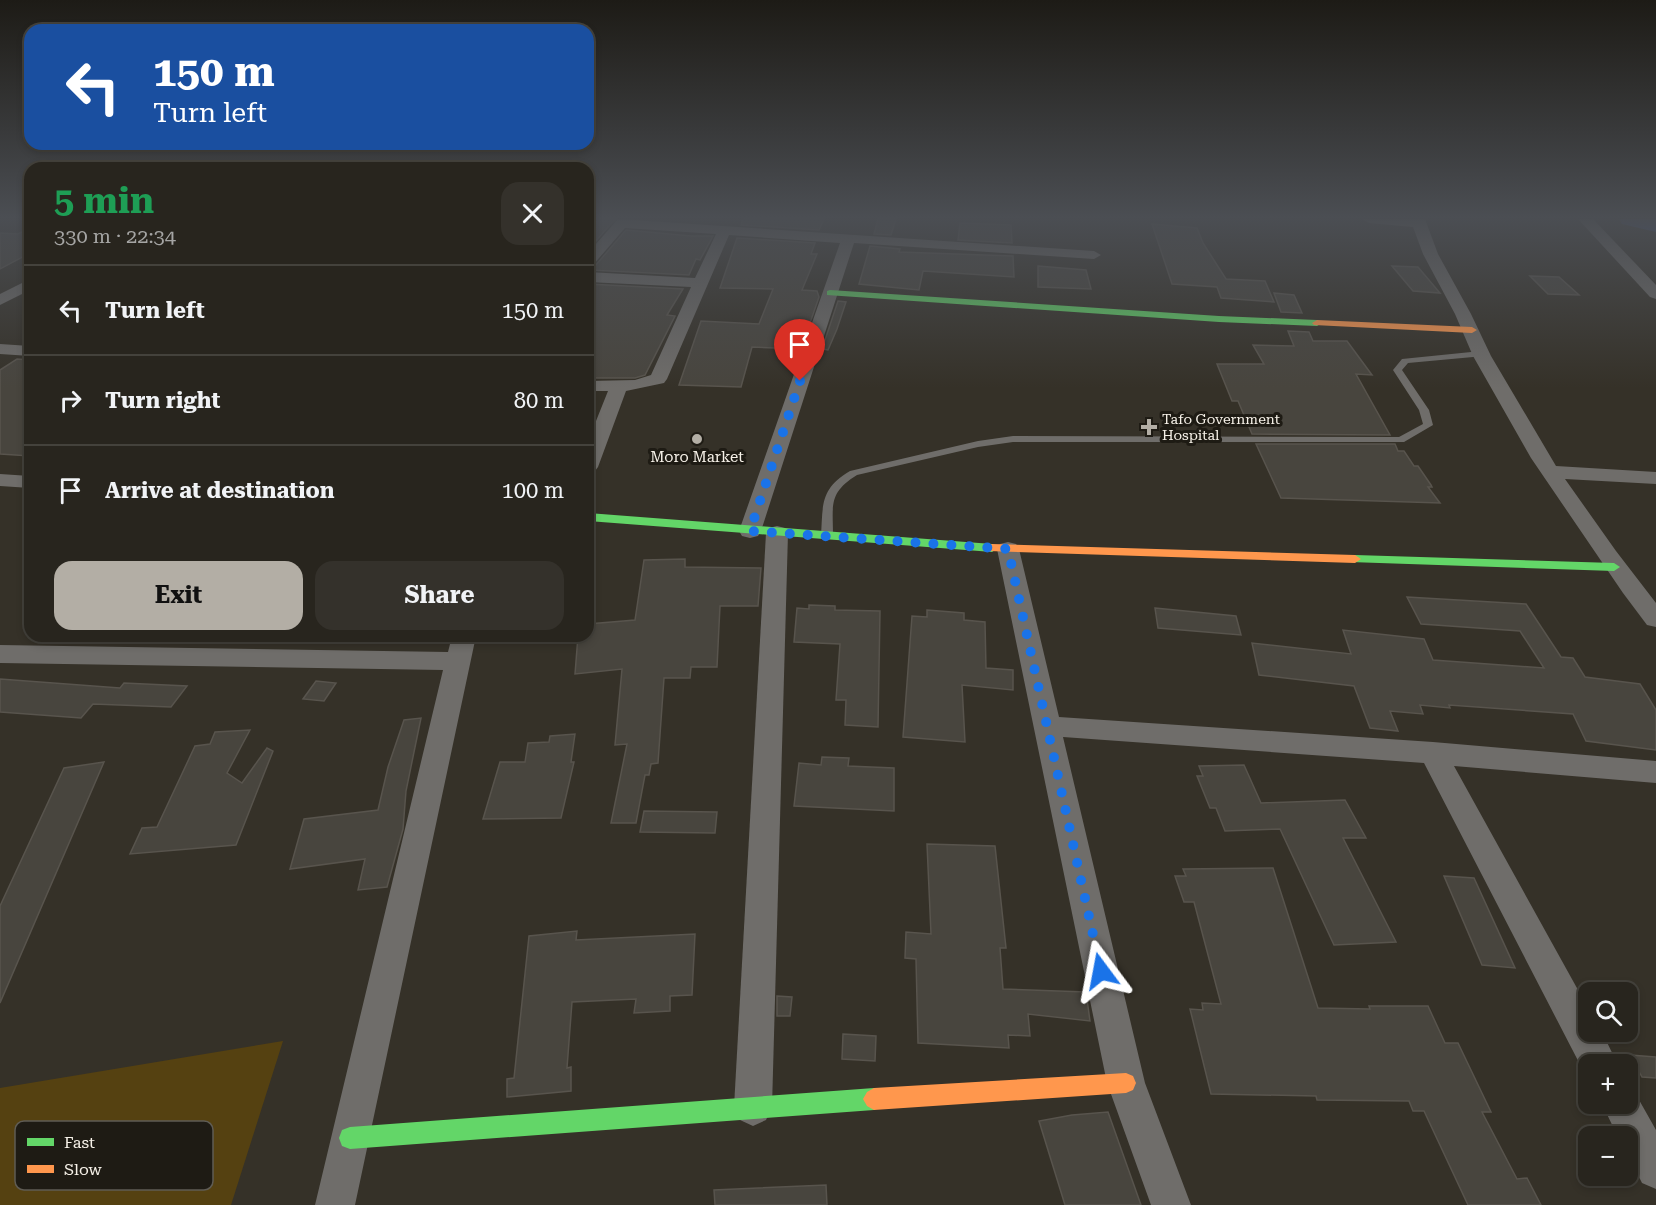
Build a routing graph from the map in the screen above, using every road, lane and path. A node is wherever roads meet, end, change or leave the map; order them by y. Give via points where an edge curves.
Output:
1 (704, 275) edge
2 (836, 275) edge
3 (1442, 275) edge
4 (1638, 275) edge
5 (594, 277) edge
6 (701, 283) junction
7 (24, 287) edge
8 (830, 293) junction
9 (1656, 294) edge
10 (0, 300) edge
11 (1472, 330) junction
12 (0, 349) edge
13 (24, 351) edge
14 (1481, 354) junction
15 (619, 385) junction
16 (594, 386) edge
17 (594, 451) edge
18 (1550, 472) junction
19 (1656, 478) edge
20 (594, 518) edge
21 (764, 532) junction
22 (827, 536) junction
23 (1008, 549) junction
24 (1614, 567) junction
25 (1656, 620) edge
26 (461, 648) edge
27 (0, 654) edge
28 (1046, 726) junction
29 (1433, 753) junction
30 (1656, 772) edge
31 (1594, 1054) edge
32 (1126, 1083) junction
33 (753, 1107) junction
34 (1626, 1114) edge
35 (350, 1138) junction
36 (1656, 1169) edge
37 (335, 1205) edge
38 (1171, 1205) edge

1 - 6 street
2 - 8 street
3 - 11 street
4 - 9 street
5 - 6 street
6 - 15 street via 658,379
7 - 10 street
8 - 11 street via 1219,320
8 - 21 street
11 - 14 street
12 - 13 street
14 - 18 street
14 - 22 lane via 1405,361 1397,370 1424,410 1428,425 1401,440 1013,439 978,444 854,473 840,480 830,492
15 - 16 street
15 - 17 street
18 - 19 street
18 - 24 street
20 - 21 street
21 - 22 street
21 - 33 street
22 - 23 street
23 - 24 street
23 - 28 street
24 - 25 street
26 - 27 street
26 - 35 street
28 - 29 street
28 - 32 street
29 - 30 street
29 - 31 street
32 - 33 street
32 - 38 street
33 - 35 street
34 - 36 street
35 - 37 street

